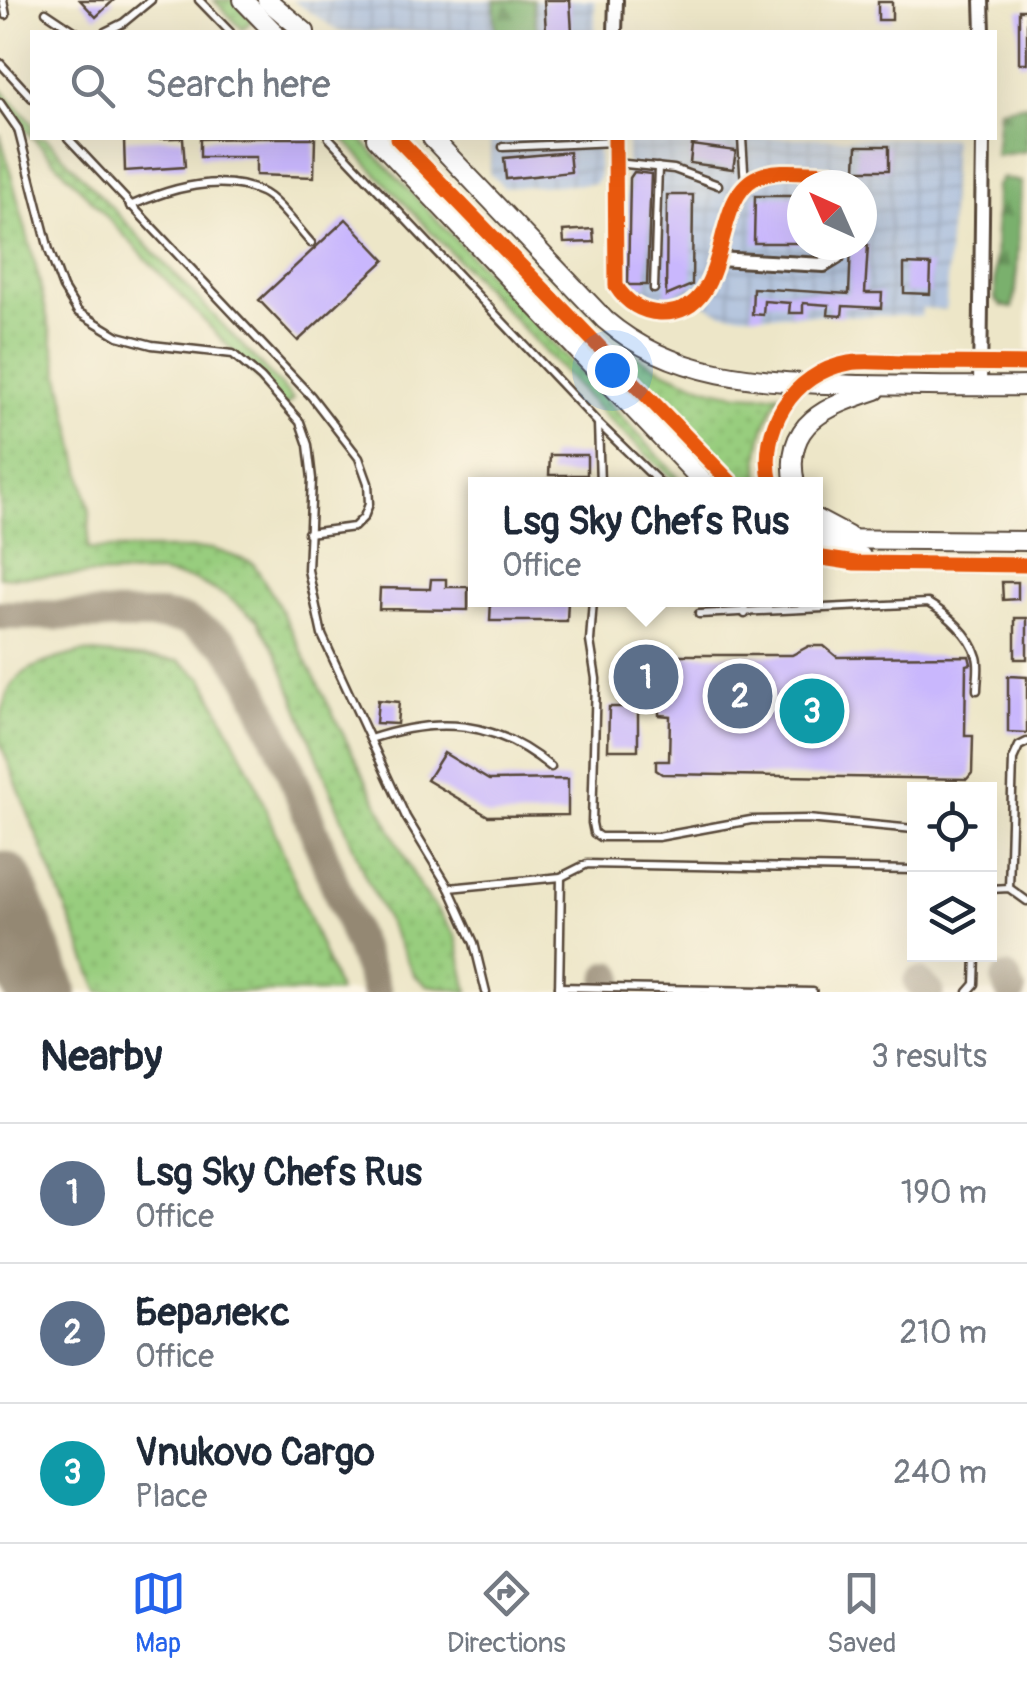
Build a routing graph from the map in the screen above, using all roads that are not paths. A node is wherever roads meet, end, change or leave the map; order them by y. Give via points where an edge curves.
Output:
1 (3, 0) edge
2 (150, 0) edge
3 (199, 0) edge
4 (243, 0) edge
5 (267, 0) edge
6 (616, 0) edge
7 (982, 0) edge
8 (46, 12) dead end
9 (6, 15) dead end
10 (73, 30) edge
11 (109, 30) edge
12 (228, 30) edge
13 (272, 30) edge
14 (303, 30) edge
15 (616, 30) edge
16 (983, 30) edge
17 (0, 63) edge
18 (30, 96) edge
19 (0, 103) edge
20 (70, 140) edge
21 (331, 140) edge
22 (378, 140) edge
23 (399, 140) edge
24 (434, 140) edge
25 (615, 140) edge
26 (742, 140) edge
27 (984, 140) edge
28 (574, 141) edge
29 (504, 147) dead end
30 (615, 163) junction
31 (658, 167) junction
32 (787, 173) edge
33 (718, 185) dead end
34 (745, 186) junction
35 (130, 206) junction
36 (311, 243) dead end
37 (718, 260) junction
38 (832, 260) edge
39 (654, 289) dead end
40 (1027, 364) edge
41 (891, 386) junction
42 (1027, 386) edge
43 (980, 387) junction
44 (598, 423) junction
45 (600, 477) edge
46 (654, 477) edge
47 (698, 477) edge
48 (725, 477) edge
49 (770, 477) edge
50 (795, 477) edge
51 (823, 522) edge
52 (308, 533) junction
53 (883, 541) junction
54 (1027, 541) edge
55 (823, 542) edge
56 (823, 544) edge
57 (823, 558) edge
58 (900, 562) junction
59 (1027, 565) edge
60 (592, 607) edge
61 (744, 607) edge
62 (699, 614) dead end
63 (745, 614) junction
64 (977, 690) dead end
65 (370, 739) junction
66 (1027, 742) edge
67 (551, 766) dead end
68 (907, 828) edge
69 (907, 870) edge
70 (561, 878) junction
71 (449, 888) junction
72 (1010, 888) junction
73 (997, 889) edge
74 (1027, 901) edge
75 (976, 962) edge
76 (559, 990) edge
77 (486, 992) edge
78 (813, 992) edge
79 (968, 992) edge

1 - 9 lane
2 - 11 lane
3 - 12 lane
4 - 13 main road
5 - 14 main road
6 - 15 street
7 - 16 street
8 - 10 lane
17 - 18 lane
19 - 52 lane via 18,129 49,250 78,312 118,336 152,346 225,350 262,378 300,422 308,445
20 - 35 lane
21 - 44 lane
22 - 47 main road
23 - 48 street
24 - 41 main road via 629,340 719,376
25 - 28 lane
25 - 30 street
26 - 34 lane
27 - 43 street
28 - 29 lane
30 - 31 lane
30 - 37 street via 614,277 626,299 649,312 684,308 702,292
31 - 33 lane
31 - 39 lane
32 - 34 street via 769,173
34 - 37 street
35 - 36 lane via 188,186 248,188 264,192
35 - 52 lane via 311,396 360,458 368,483 364,517 354,527
37 - 38 street
40 - 49 street, bridge via 856,363 822,372 801,385 774,424
41 - 43 main road
41 - 50 main road via 836,403 810,422 795,450
42 - 43 main road
44 - 45 lane
44 - 46 lane
51 - 53 main road via 844,535
52 - 65 lane via 322,636
53 - 54 main road
53 - 55 main road
56 - 58 street
57 - 58 street
58 - 59 street
60 - 68 lane via 594,833 658,837 751,820 808,819
61 - 63 lane
62 - 63 lane
63 - 64 lane via 928,603 954,624 978,658
65 - 67 lane via 414,727 478,727 503,734
65 - 71 lane
66 - 72 lane via 1013,759
69 - 70 lane via 587,864
70 - 71 lane
70 - 76 lane
71 - 77 lane via 480,957
72 - 73 lane
72 - 74 lane
75 - 79 lane
76 - 78 lane

